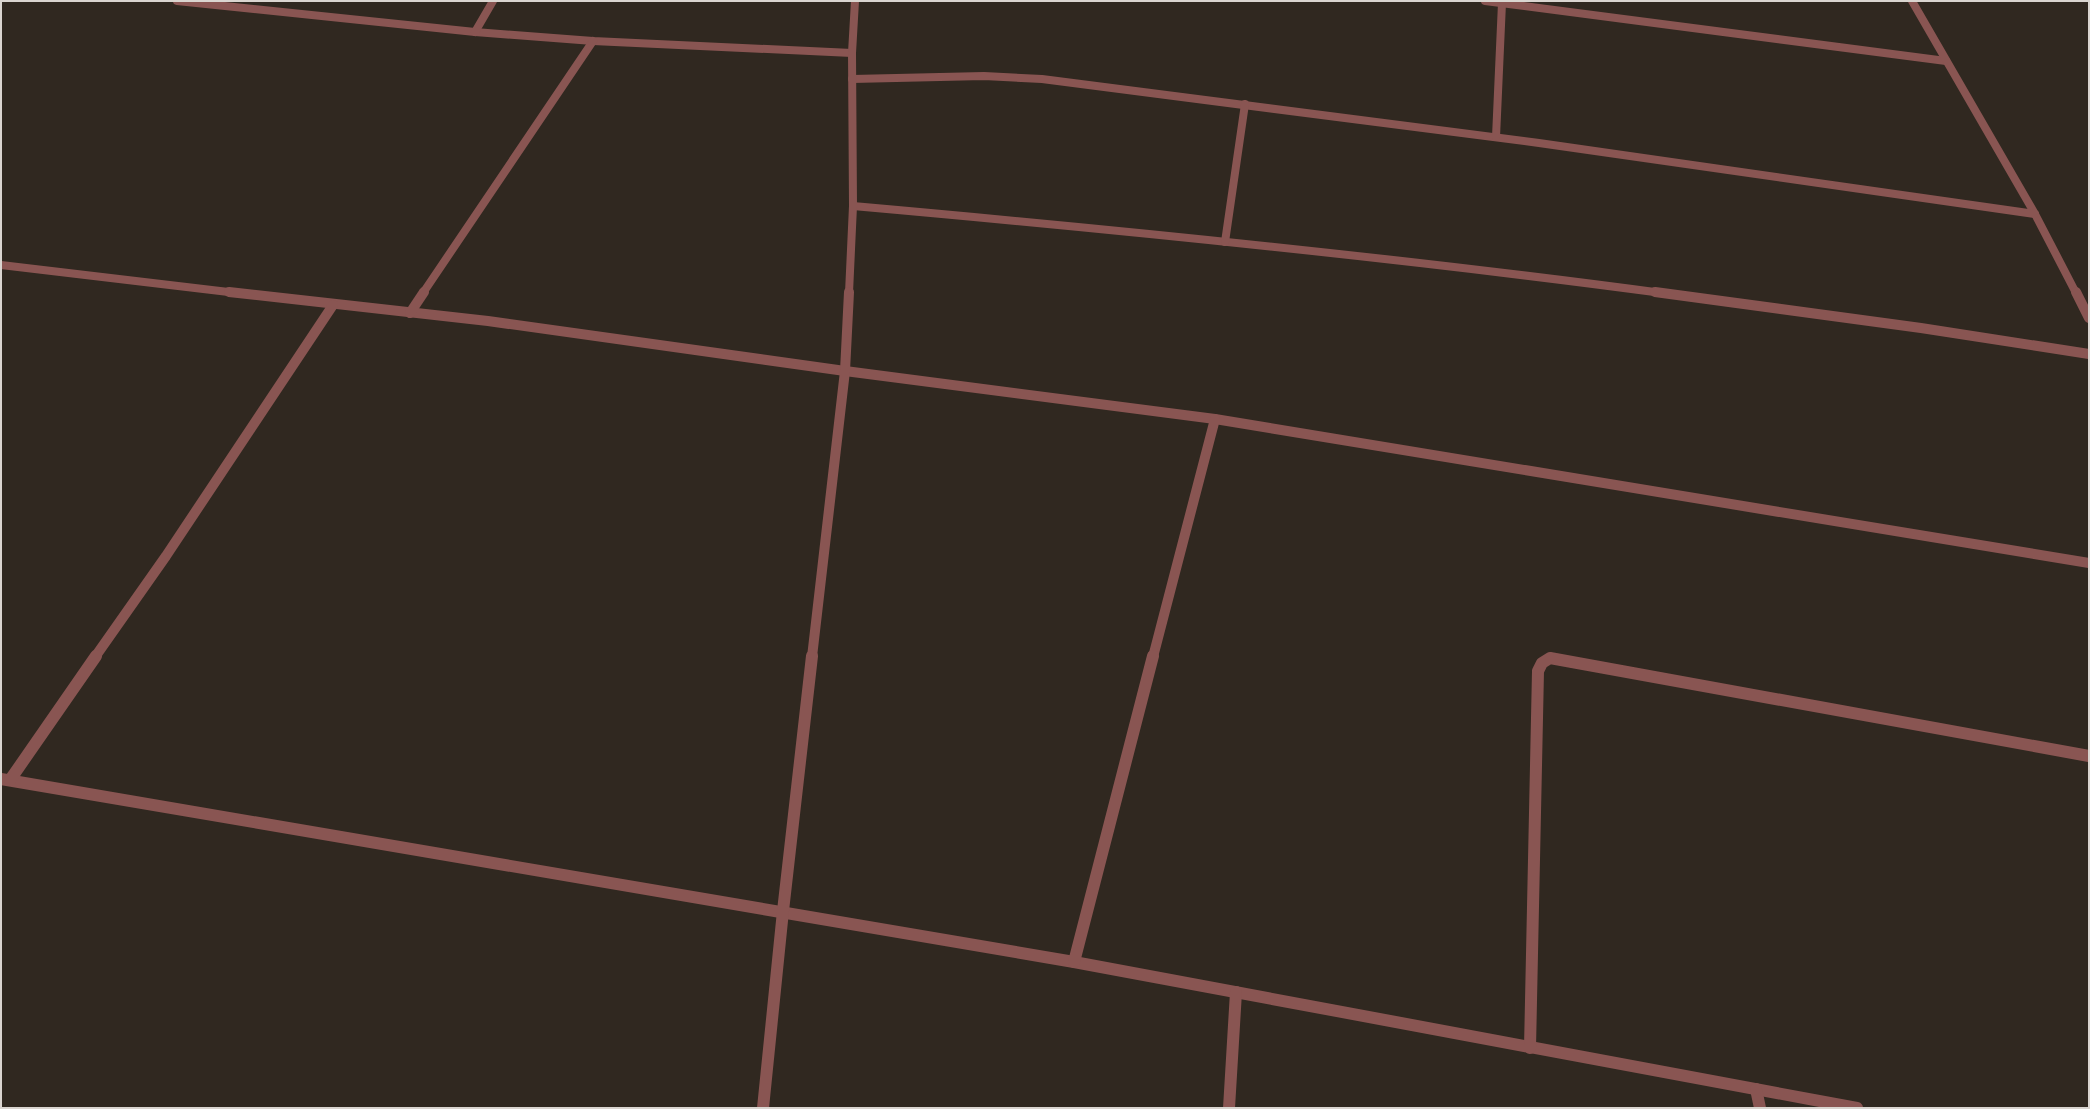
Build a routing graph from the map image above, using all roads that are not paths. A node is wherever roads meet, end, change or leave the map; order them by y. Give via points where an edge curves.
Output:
1 (177, 1) edge
2 (492, 1) edge
3 (855, 1) edge
4 (1485, 1) edge
5 (1912, 1) edge
6 (1502, 3) junction
7 (475, 32) junction
8 (593, 41) junction
9 (852, 53) junction
10 (1946, 61) junction
11 (852, 79) junction
12 (1246, 104) junction
13 (1496, 137) junction
14 (853, 206) junction
15 (2036, 214) junction
16 (1225, 242) junction
17 (1, 264) edge
18 (332, 305) junction
19 (410, 313) junction
20 (2089, 318) edge
21 (2089, 354) edge
22 (846, 371) junction
23 (1215, 419) junction
24 (2089, 563) edge
25 (2089, 756) edge
26 (5, 779) edge
27 (783, 911) junction
28 (1074, 962) junction
29 (1236, 992) junction
30 (1530, 1048) junction
31 (1756, 1089) junction
32 (763, 1108) edge
33 (1229, 1108) edge
34 (1760, 1108) edge
35 (1857, 1108) edge

1 - 7 street
2 - 7 street
3 - 9 street
4 - 6 street
5 - 10 street
6 - 10 street
6 - 13 street
7 - 8 street
8 - 9 street
8 - 19 street
9 - 11 street
10 - 15 street
11 - 12 street via 984,76 1042,79
11 - 14 street
12 - 13 street
12 - 16 street
13 - 15 street
14 - 16 street
14 - 22 street
15 - 20 street
16 - 21 street via 1480,269 1914,327
17 - 18 street
18 - 19 street
18 - 26 street via 166,556
19 - 22 street via 488,321
22 - 23 street
22 - 27 street
23 - 24 street
23 - 28 street
25 - 30 street via 1550,658 1542,663 1538,671
26 - 27 street
27 - 28 street
27 - 32 street
28 - 29 street
29 - 30 street
29 - 33 street
30 - 31 street
31 - 34 street
31 - 35 street

